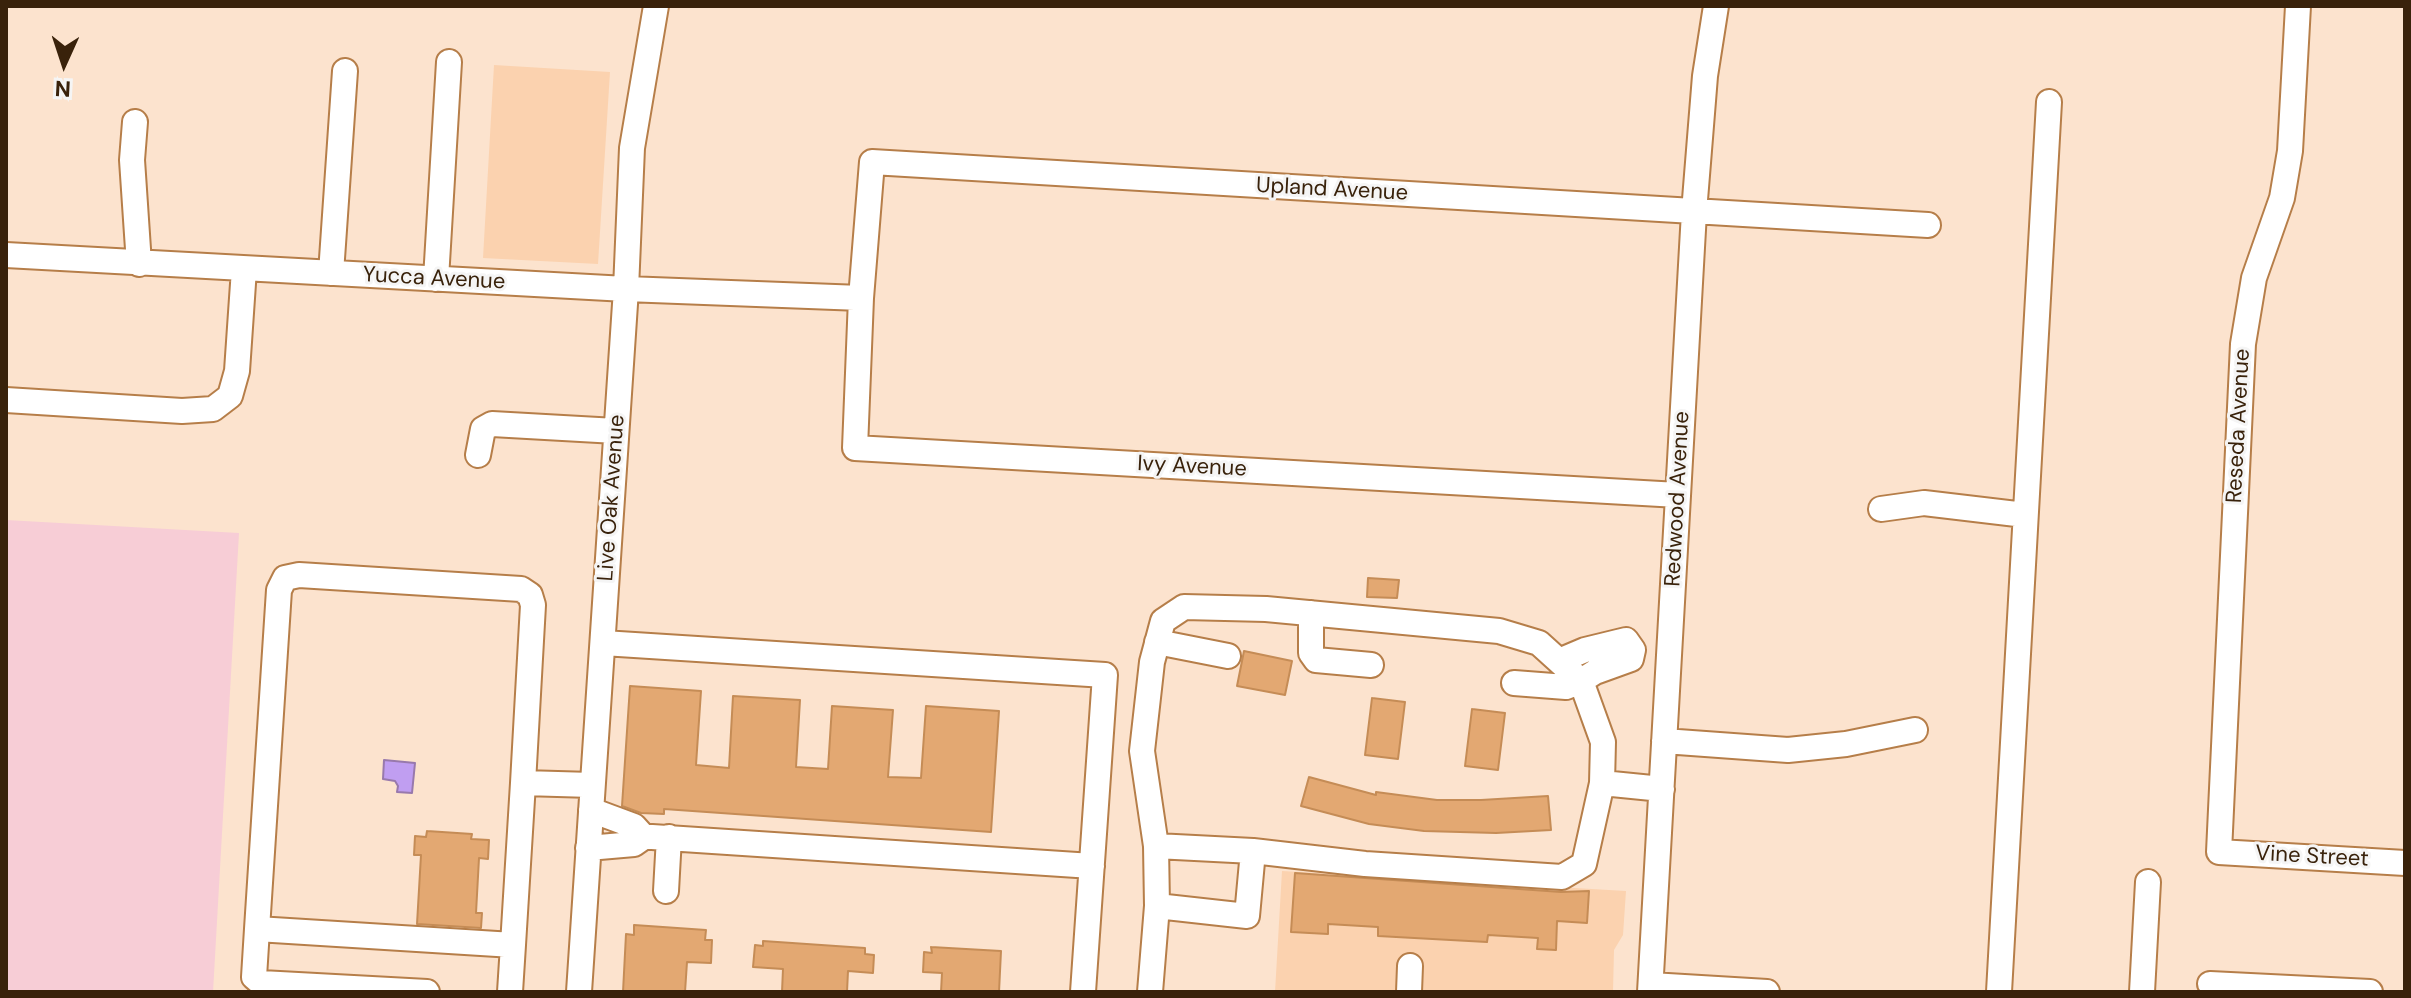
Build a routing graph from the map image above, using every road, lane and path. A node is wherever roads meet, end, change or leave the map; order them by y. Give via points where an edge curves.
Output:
1 (656, 6) edge
2 (1716, 6) edge
3 (2298, 6) edge
4 (449, 62) dead end
5 (345, 71) dead end
6 (2049, 102) dead end
7 (135, 122) dead end
8 (1694, 212) junction
9 (1928, 225) dead end
10 (6, 255) edge
11 (139, 264) junction
12 (244, 269) junction
13 (331, 273) junction
14 (436, 279) junction
15 (626, 289) junction
16 (861, 298) junction
17 (6, 400) edge
18 (616, 431) junction
19 (478, 455) dead end
20 (1678, 495) junction
21 (1881, 509) dead end
22 (2025, 515) junction
23 (1311, 613) junction
24 (1157, 642) junction
25 (603, 643) junction
26 (1669, 651) junction
27 (1228, 656) dead end
28 (1371, 665) dead end
29 (1592, 666) junction
30 (1514, 683) dead end
31 (1915, 730) dead end
32 (1664, 741) junction
33 (523, 783) junction
34 (1602, 783) junction
35 (592, 785) junction
36 (1662, 789) junction
37 (591, 810) junction
38 (644, 837) junction
39 (669, 837) junction
40 (1156, 846) junction
41 (588, 848) junction
42 (1253, 851) junction
43 (2219, 852) joint
44 (2405, 863) edge
45 (1092, 866) junction
46 (2148, 882) dead end
47 (666, 891) dead end
48 (1157, 906) junction
49 (257, 929) junction
50 (513, 945) junction
51 (1410, 966) dead end
52 (2210, 984) dead end
53 (1650, 988) edge
54 (427, 992) edge
55 (510, 992) edge
56 (579, 992) edge
57 (1083, 992) edge
58 (1150, 992) edge
59 (1409, 992) edge
60 (1767, 992) edge
61 (1999, 992) edge
62 (2142, 992) edge
63 (2370, 992) edge

1 - 15 street, Live Oak Avenue via 632,148
2 - 8 street, Redwood Avenue
3 - 43 street, Reseda Avenue via 2290,151 2282,198 2254,278 2243,344
4 - 14 street
5 - 13 street
6 - 22 street
7 - 11 street via 132,160
8 - 9 street, Upland Avenue
8 - 16 street, Upland Avenue via 872,162
8 - 20 street, Redwood Avenue
10 - 11 street, Yucca Avenue
11 - 12 street, Yucca Avenue
12 - 13 street, Yucca Avenue
12 - 17 street via 237,371 230,396 213,409
13 - 14 street, Yucca Avenue
14 - 15 street, Yucca Avenue
15 - 16 street, Yucca Avenue
15 - 18 street, Live Oak Avenue
16 - 20 street, Ivy Avenue via 855,448
18 - 19 street via 492,424 483,429
18 - 25 street, Live Oak Avenue
20 - 26 street, Redwood Avenue
21 - 22 street via 1924,503
22 - 61 street
23 - 24 street via 1184,607 1163,621
23 - 28 street via 1311,653 1316,660
23 - 29 street via 1499,631 1539,643 1559,661
24 - 27 street
24 - 40 street via 1142,751
25 - 35 street, Live Oak Avenue
25 - 45 street via 1105,675
26 - 29 street via 1633,650 1626,640
26 - 32 street, Redwood Avenue
29 - 30 street via 1566,687
29 - 34 street via 1603,742
31 - 32 street via 1788,750
32 - 36 street, Redwood Avenue
33 - 35 street
33 - 49 street via 530,595 521,589 285,578 279,590
33 - 50 street
34 - 36 street
34 - 42 street via 1584,864 1562,877
35 - 37 street, Live Oak Avenue
36 - 53 street, Redwood Avenue
37 - 38 street via 634,826
37 - 41 street, Live Oak Avenue
38 - 39 street
38 - 41 street via 634,844
39 - 45 street
39 - 47 street
40 - 42 street
40 - 48 street
41 - 56 street, Live Oak Avenue
42 - 48 street via 1247,916
43 - 44 street, Vine Street
45 - 57 street
46 - 62 street
48 - 58 street
49 - 50 street
49 - 54 street via 254,977 261,983
50 - 55 street
51 - 59 street
52 - 63 street
53 - 60 street

